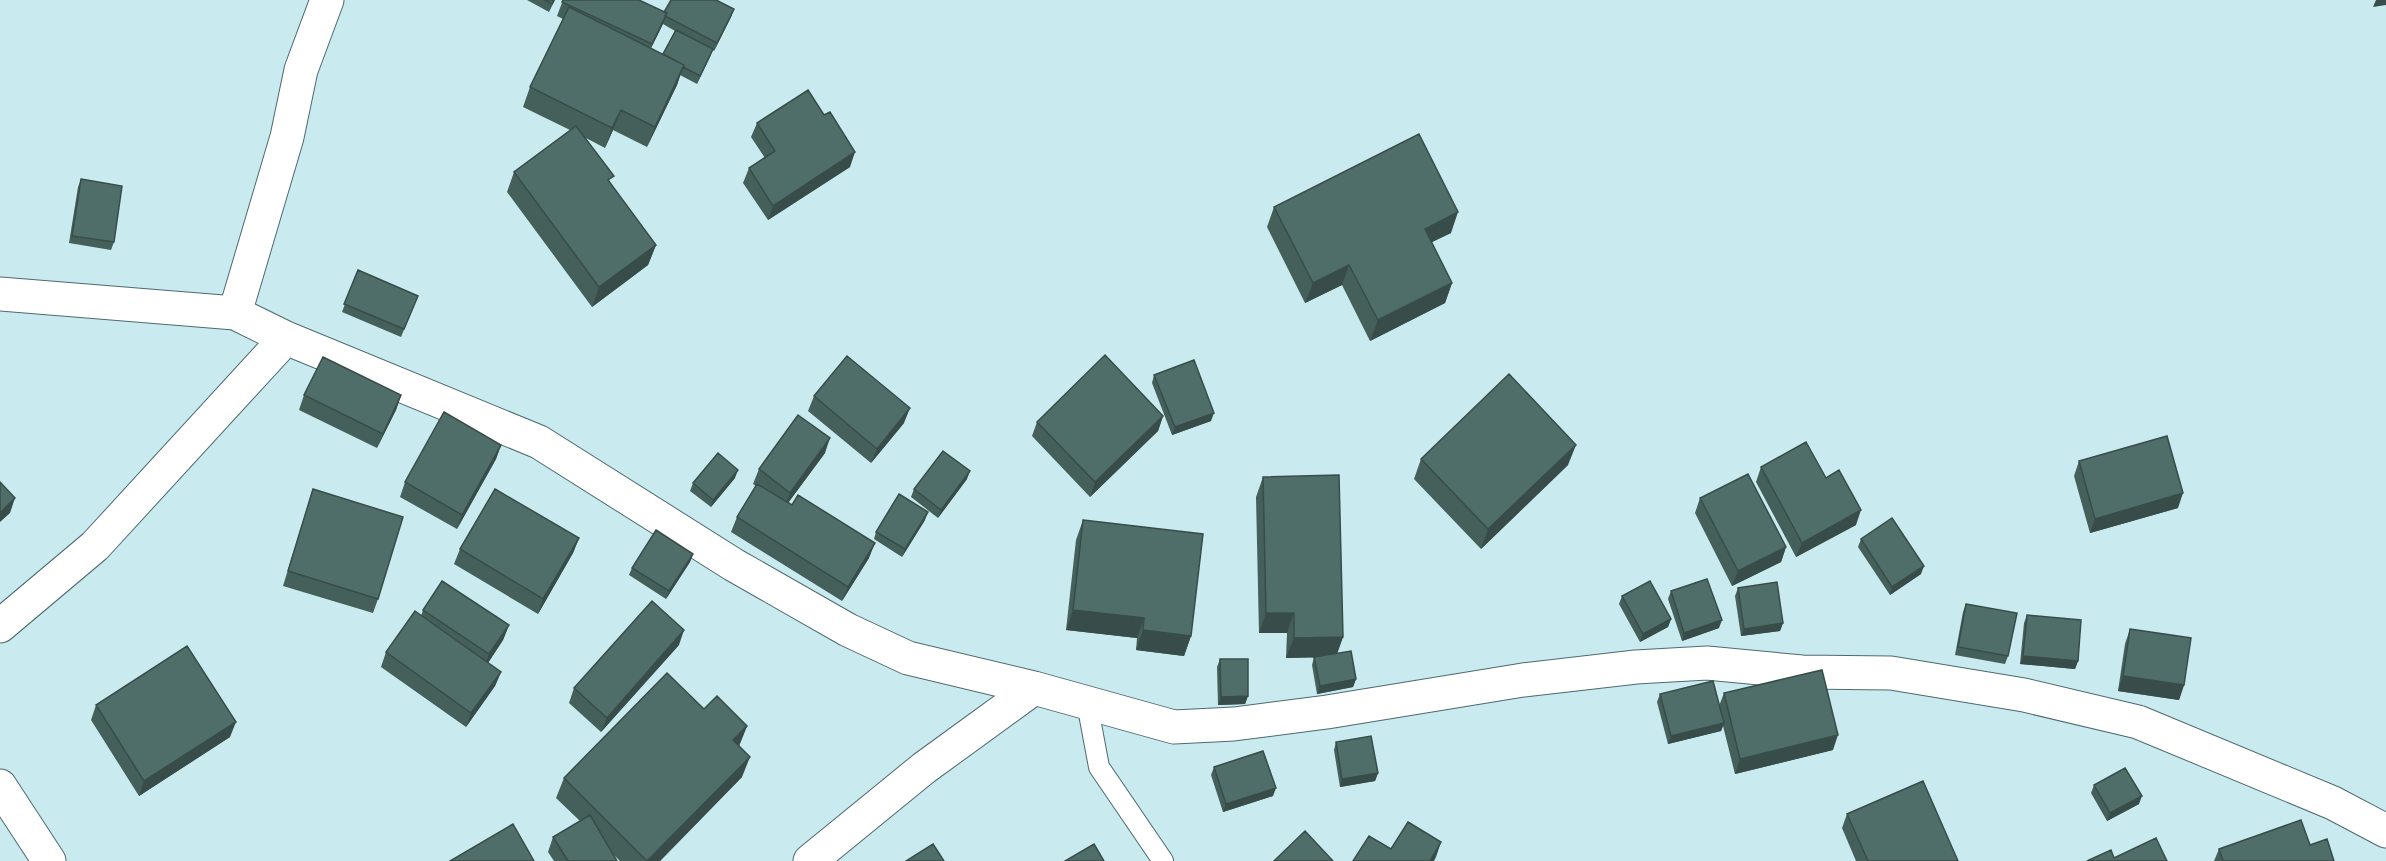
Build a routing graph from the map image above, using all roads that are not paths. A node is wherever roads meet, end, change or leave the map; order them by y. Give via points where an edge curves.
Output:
1 (327, 0) edge
2 (0, 294) edge
3 (235, 313) junction
4 (286, 338) junction
5 (0, 626) edge
6 (1034, 688) junction
7 (1087, 703) junction
8 (0, 786) edge
9 (2386, 831) edge
10 (49, 861) edge
11 (810, 861) edge
12 (1163, 861) edge

1 - 3 street via 301,70 287,137
2 - 3 street
3 - 4 street
4 - 5 street via 95,546
4 - 6 street via 539,442 734,565 898,654
6 - 7 street
6 - 11 street via 924,768
7 - 9 street via 1174,727 1327,712 1522,680 1636,667 1707,663 1802,672 1891,673 2024,695 2138,722 2333,803
7 - 12 lane via 1099,767
8 - 10 street

